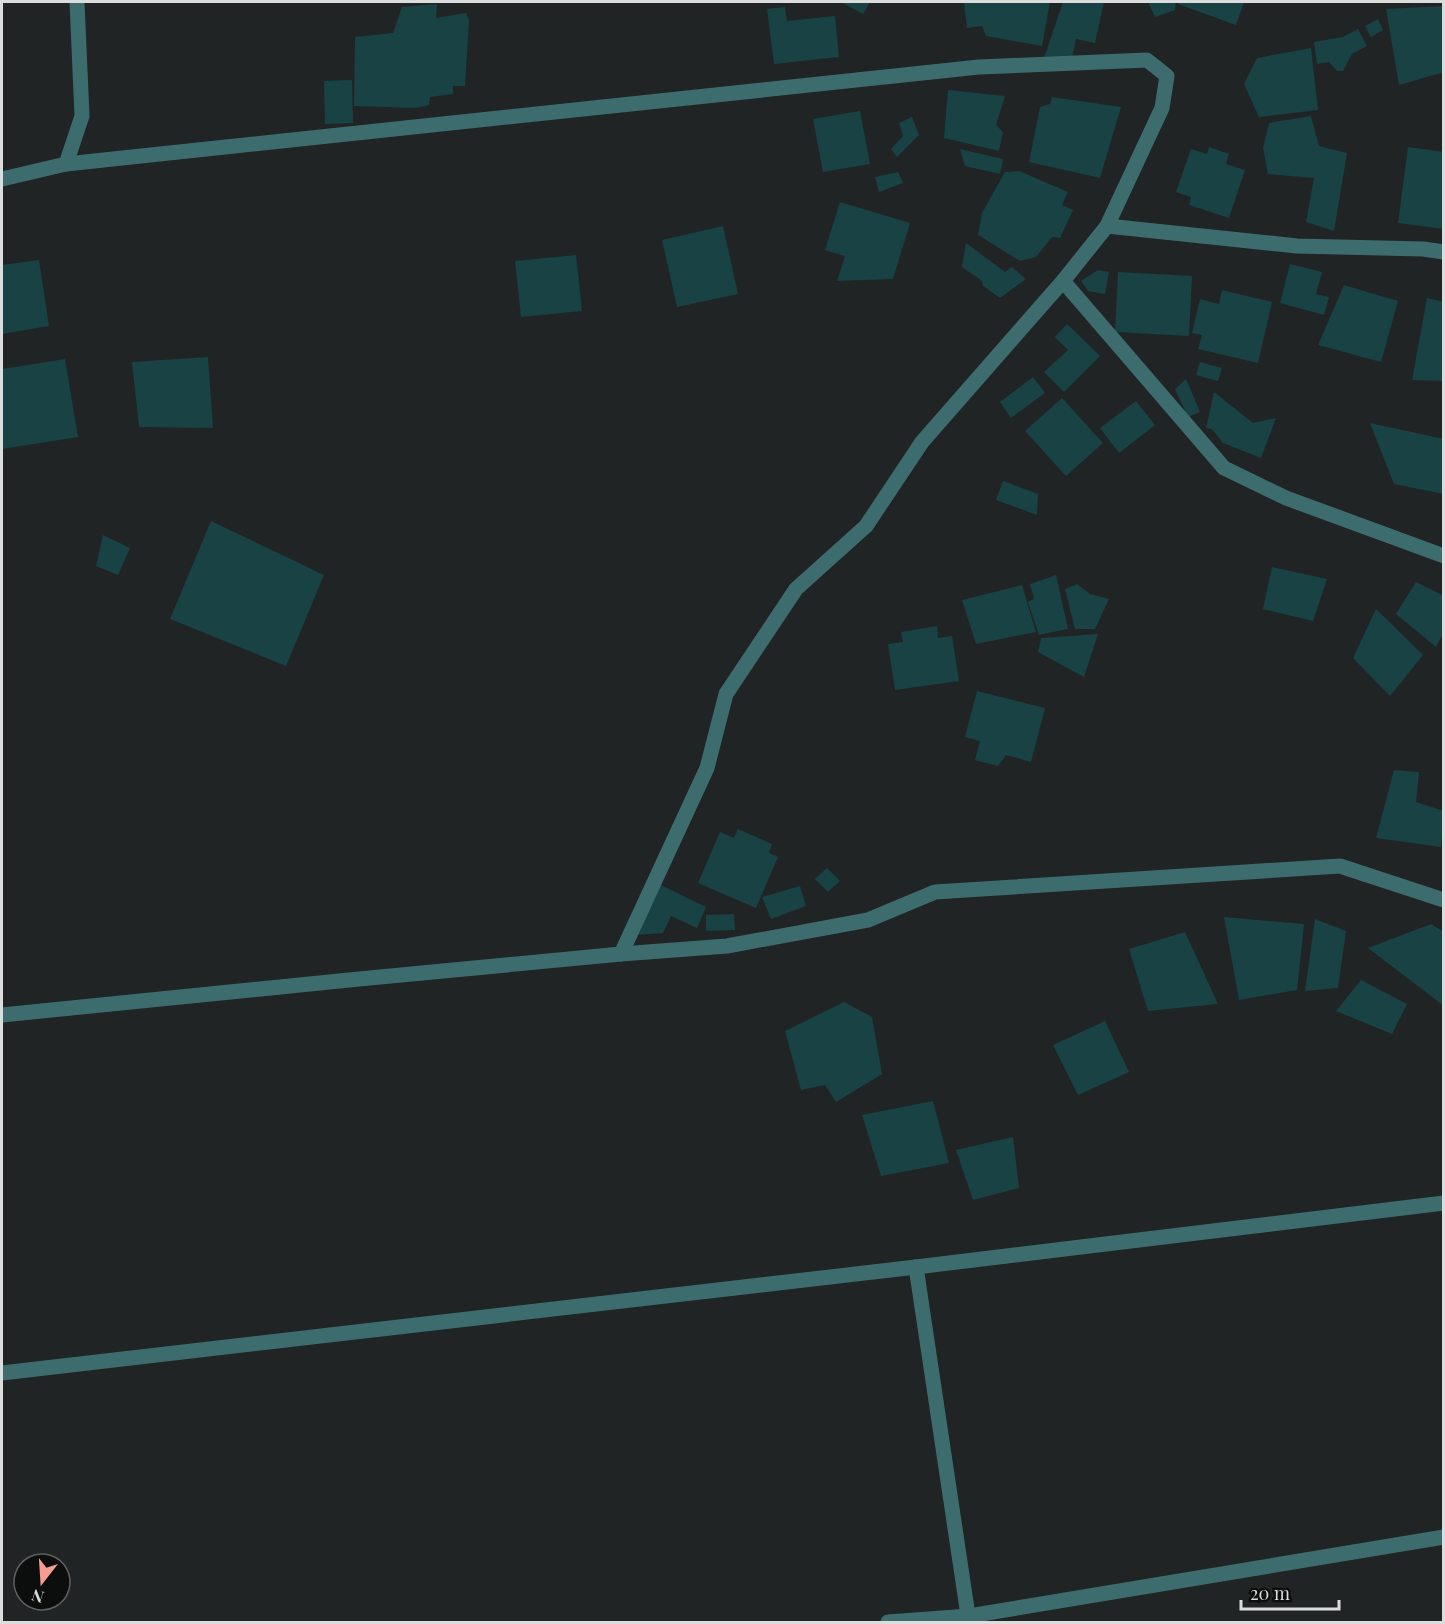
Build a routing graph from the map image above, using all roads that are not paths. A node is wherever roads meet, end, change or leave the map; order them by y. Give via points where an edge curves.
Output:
1 (77, 2) edge
2 (66, 164) junction
3 (2, 179) edge
4 (1107, 226) junction
5 (1443, 252) edge
6 (1063, 281) junction
7 (1443, 556) edge
8 (1443, 900) edge
9 (621, 954) junction
10 (2, 1015) edge
11 (1443, 1203) edge
12 (916, 1267) junction
13 (2, 1373) edge
14 (1443, 1537) edge
15 (969, 1620) edge
16 (888, 1623) edge

1 - 2 street via 82,116
2 - 3 street
2 - 4 street via 979,67 1148,60 1167,76 1162,108
4 - 5 street via 1298,246
4 - 6 street
6 - 7 street via 1224,468 1286,498
6 - 9 street via 922,442 866,526 796,589 726,694 707,768
8 - 9 street via 1340,866 958,890 935,892 868,920 727,946
9 - 10 street
11 - 12 street
12 - 13 street
12 - 15 street
14 - 15 street
15 - 16 street

